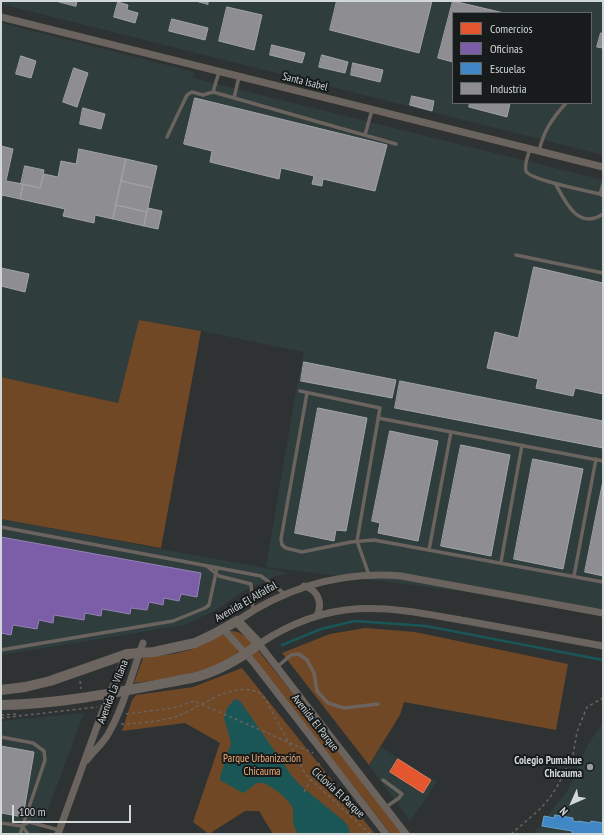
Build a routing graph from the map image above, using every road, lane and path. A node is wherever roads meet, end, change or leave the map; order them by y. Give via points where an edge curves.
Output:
1 (1, 17) edge
2 (219, 72) junction
3 (239, 77) junction
4 (212, 92) junction
5 (234, 98) junction
6 (565, 104) edge
7 (372, 110) junction
8 (366, 135) junction
9 (167, 137) dead end
10 (396, 144) dead end
11 (530, 149) junction
12 (539, 152) junction
13 (603, 167) edge
14 (555, 183) junction
15 (603, 186) edge
16 (602, 195) edge
17 (603, 214) edge
18 (516, 255) dead end
19 (603, 272) edge
20 (300, 391) dead end
21 (307, 393) junction
22 (378, 418) junction
23 (451, 432) junction
24 (522, 445) junction
25 (596, 459) junction
26 (603, 460) edge
27 (1, 527) edge
28 (357, 541) junction
29 (429, 550) junction
30 (501, 562) junction
31 (207, 566) junction
32 (217, 568) junction
33 (216, 573) junction
34 (369, 575) junction
35 (574, 576) junction
36 (603, 582) edge
37 (304, 586) junction
38 (285, 594) junction
39 (238, 609) dead end
40 (253, 610) junction
41 (603, 613) edge
42 (317, 616) junction
43 (235, 617) junction
44 (223, 629) junction
45 (144, 644) dead end
46 (259, 644) junction
47 (603, 646) edge
48 (1, 650) edge
49 (127, 654) junction
50 (139, 654) junction
51 (246, 654) junction
52 (277, 666) junction
53 (78, 671) junction
54 (1, 690) edge
55 (126, 690) junction
56 (110, 692) junction
57 (83, 697) junction
58 (603, 698) edge
59 (378, 704) dead end
60 (1, 705) edge
61 (202, 705) junction
62 (104, 707) junction
63 (85, 708) junction
64 (117, 715) junction
65 (1, 718) edge
66 (112, 725) junction
67 (1, 737) edge
68 (288, 742) junction
69 (319, 755) dead end
70 (322, 759) dead end
71 (83, 765) junction
72 (354, 766) junction
73 (342, 775) junction
74 (310, 780) junction
75 (383, 780) dead end
76 (304, 792) dead end
77 (386, 807) junction
78 (1, 823) edge
79 (22, 826) junction
80 (59, 832) edge
81 (20, 834) edge
82 (28, 834) edge
83 (370, 834) edge
84 (386, 834) edge
85 (406, 834) edge
86 (511, 834) edge

1 - 2 street, Santa Isabel
2 - 3 street, Santa Isabel
2 - 4 lane
3 - 5 lane
3 - 7 street, Santa Isabel
4 - 5 lane
4 - 9 lane via 203,95 192,92 187,95
5 - 8 lane
6 - 12 lane via 546,129
7 - 8 lane
7 - 11 street, Santa Isabel
8 - 10 lane
11 - 12 street, Santa Isabel
11 - 14 lane via 526,171 529,175
12 - 13 street, Santa Isabel
14 - 16 lane
14 - 17 lane via 569,208 580,217 590,219
15 - 16 lane
18 - 19 lane
20 - 21 lane
21 - 22 lane via 380,408
21 - 28 lane via 282,545 302,552
22 - 23 lane
22 - 28 lane
23 - 24 lane
23 - 29 lane
24 - 25 lane
24 - 30 lane
25 - 26 lane
25 - 35 lane
27 - 31 lane
28 - 29 lane via 381,540
28 - 34 lane
29 - 30 lane
30 - 35 lane
31 - 32 lane
31 - 33 lane
32 - 33 lane
32 - 38 lane via 261,576
33 - 40 lane via 252,584
33 - 48 lane via 207,606 173,621
34 - 37 street, Avenida El Alfalfal
34 - 41 street, Avenida El Alfalfal via 401,576
35 - 36 lane
37 - 38 street, Avenida El Alfalfal
37 - 42 street via 314,591 318,597 320,608
38 - 40 street, Avenida El Alfalfal
39 - 43 path
40 - 43 street, Avenida El Alfalfal
42 - 46 street via 280,631
42 - 47 street via 361,608 399,609
43 - 44 street, Avenida El Alfalfal
43 - 46 street
44 - 50 street, Avenida El Alfalfal via 195,643
44 - 51 street, Avenida El Parque
45 - 50 street, Avenida La Vilana
46 - 51 street
46 - 52 street, Avenida El Parque
49 - 50 street, Avenida El Alfalfal
49 - 53 street, Avenida El Alfalfal
49 - 56 street, Avenida La Vilana
50 - 55 street, Avenida La Vilana
51 - 55 street via 204,675
51 - 73 street, Avenida El Parque
52 - 59 lane via 291,655 299,654 307,660 314,673 317,691 328,703 344,708
52 - 72 street, Avenida El Parque
53 - 54 street, Avenida El Alfalfal via 38,685
53 - 57 path
55 - 56 street
55 - 64 street, Avenida La Vilana
56 - 57 street
56 - 62 street, Avenida La Vilana
57 - 60 street
57 - 63 path
58 - 86 path via 587,706 577,732 573,755 549,799
61 - 64 path via 194,701 174,708
61 - 66 path, Ciclovía El Parque via 177,716 134,724
61 - 68 path
61 - 68 path, Ciclovía El Parque via 231,691 251,690 263,696
62 - 63 path
62 - 71 street, Avenida La Vilana
63 - 65 path
64 - 66 street, Avenida La Vilana
66 - 71 street, Avenida La Vilana via 103,741
67 - 79 lane via 33,743 44,751 45,760
68 - 69 path
68 - 74 path, Ciclovía El Parque
70 - 74 path
71 - 80 street, Avenida La Vilana
72 - 73 street via 345,768
72 - 77 street, Avenida El Parque
73 - 84 street, Avenida El Parque
74 - 76 path
74 - 83 path, Ciclovía El Parque
75 - 77 lane via 402,794
77 - 85 street, Avenida El Parque
78 - 79 lane
79 - 80 lane via 29,822
79 - 81 lane
79 - 82 lane

